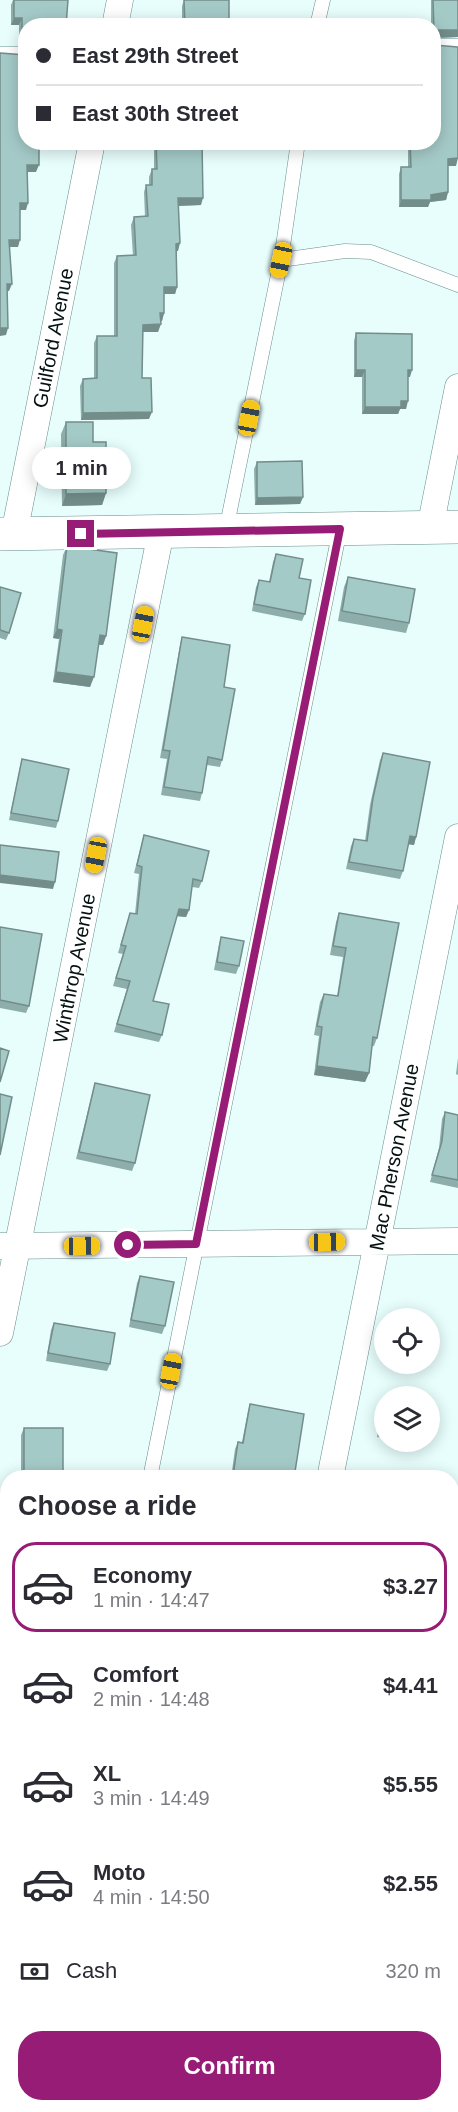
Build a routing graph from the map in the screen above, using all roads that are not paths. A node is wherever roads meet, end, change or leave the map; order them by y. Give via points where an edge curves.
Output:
1 (120, 0) edge
2 (323, 0) edge
3 (117, 18) edge
4 (319, 18) edge
5 (441, 46) edge
6 (458, 46) edge
7 (0, 54) edge
8 (18, 54) edge
9 (90, 150) edge
10 (297, 150) edge
11 (281, 260) junction
12 (458, 285) edge
13 (458, 387) edge
14 (444, 528) edge
15 (340, 529) junction
16 (225, 531) junction
17 (161, 532) junction
18 (7, 534) edge
19 (458, 837) edge
20 (458, 1241) edge
21 (377, 1242) junction
22 (196, 1244) junction
23 (9, 1246) edge
24 (0, 1333) edge
25 (152, 1470) edge
26 (332, 1470) edge

1 - 3 street
2 - 4 lane
5 - 6 lane
7 - 8 lane
9 - 18 street, Guilford Avenue
10 - 11 lane
11 - 12 lane via 345,251 371,252
11 - 16 lane
13 - 14 street
14 - 15 main road
15 - 16 main road
15 - 22 lane
16 - 17 main road
17 - 18 main road
17 - 23 street, Winthrop Avenue
19 - 21 street, Mac Pherson Avenue
20 - 21 street
21 - 22 street
21 - 26 street, Mac Pherson Avenue
22 - 23 street
22 - 25 lane
23 - 24 street, Winthrop Avenue

